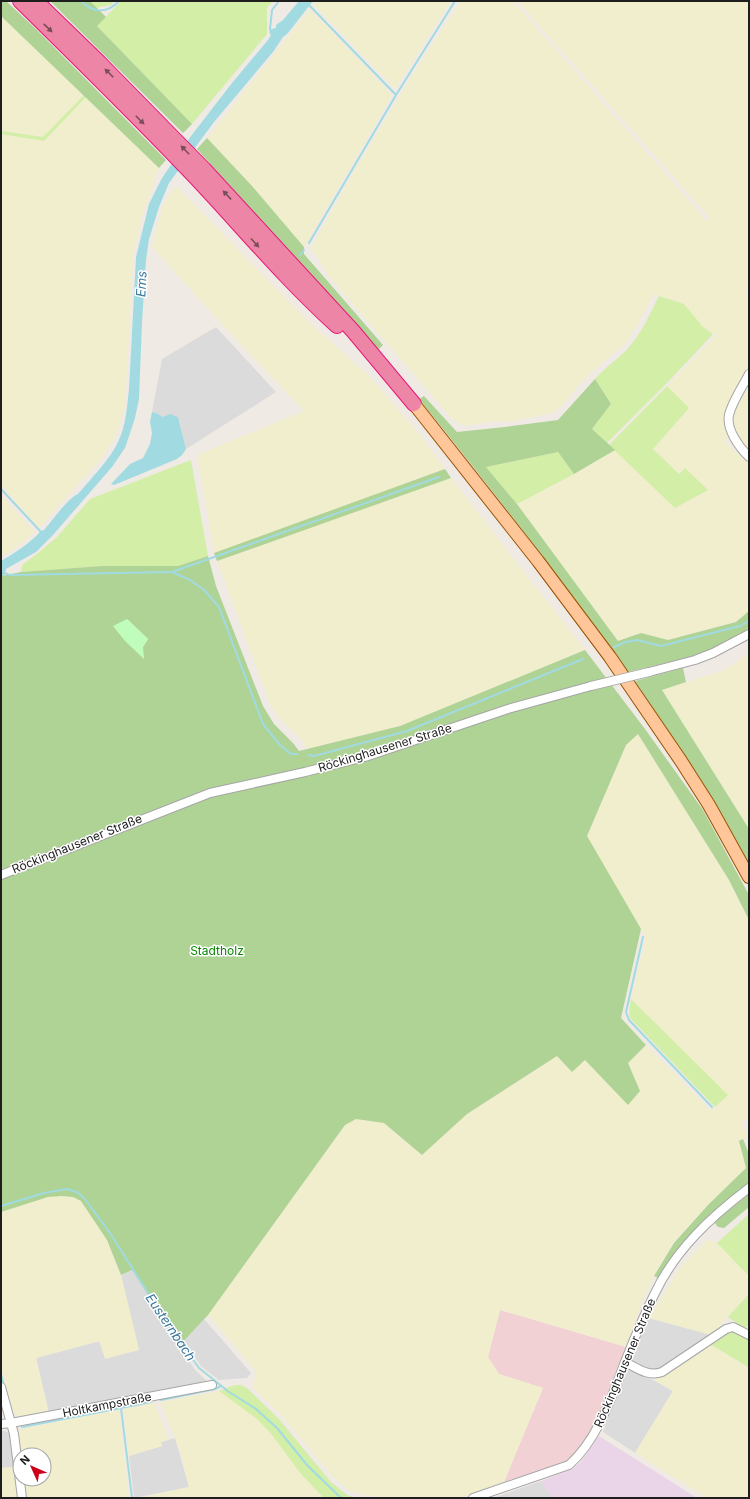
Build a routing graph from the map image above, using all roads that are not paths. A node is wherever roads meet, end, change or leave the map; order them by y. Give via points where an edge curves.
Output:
1 (20, 1) edge
2 (36, 1) edge
3 (163, 135) junction
4 (749, 374) edge
5 (414, 404) joint
6 (749, 456) edge
7 (749, 634) edge
8 (1, 875) edge
9 (749, 877) edge
10 (749, 1188) edge
11 (749, 1335) edge
12 (625, 1362) junction
13 (212, 1385) dead end
14 (1, 1387) edge
15 (1, 1424) edge
16 (11, 1424) junction
17 (22, 1498) edge
18 (474, 1498) edge

1 -> 3 highway
3 -> 2 highway
3 - 5 highway via 353,331
4 - 6 street via 729,415 732,433 742,450
5 - 9 main road via 610,657 685,767
7 - 8 street, Röckinghausener Straße, bridge via 707,656 508,709 368,756 210,793
10 - 12 street, Röckinghausener Straße via 715,1215 681,1251 655,1291
11 - 12 street via 733,1327 726,1329 662,1372 646,1373
12 - 18 street, Röckinghausener Straße via 596,1431 569,1465
13 - 16 street, Holtkampstraße
14 - 16 street
15 - 16 street, Holtkampstraße
16 - 17 street

